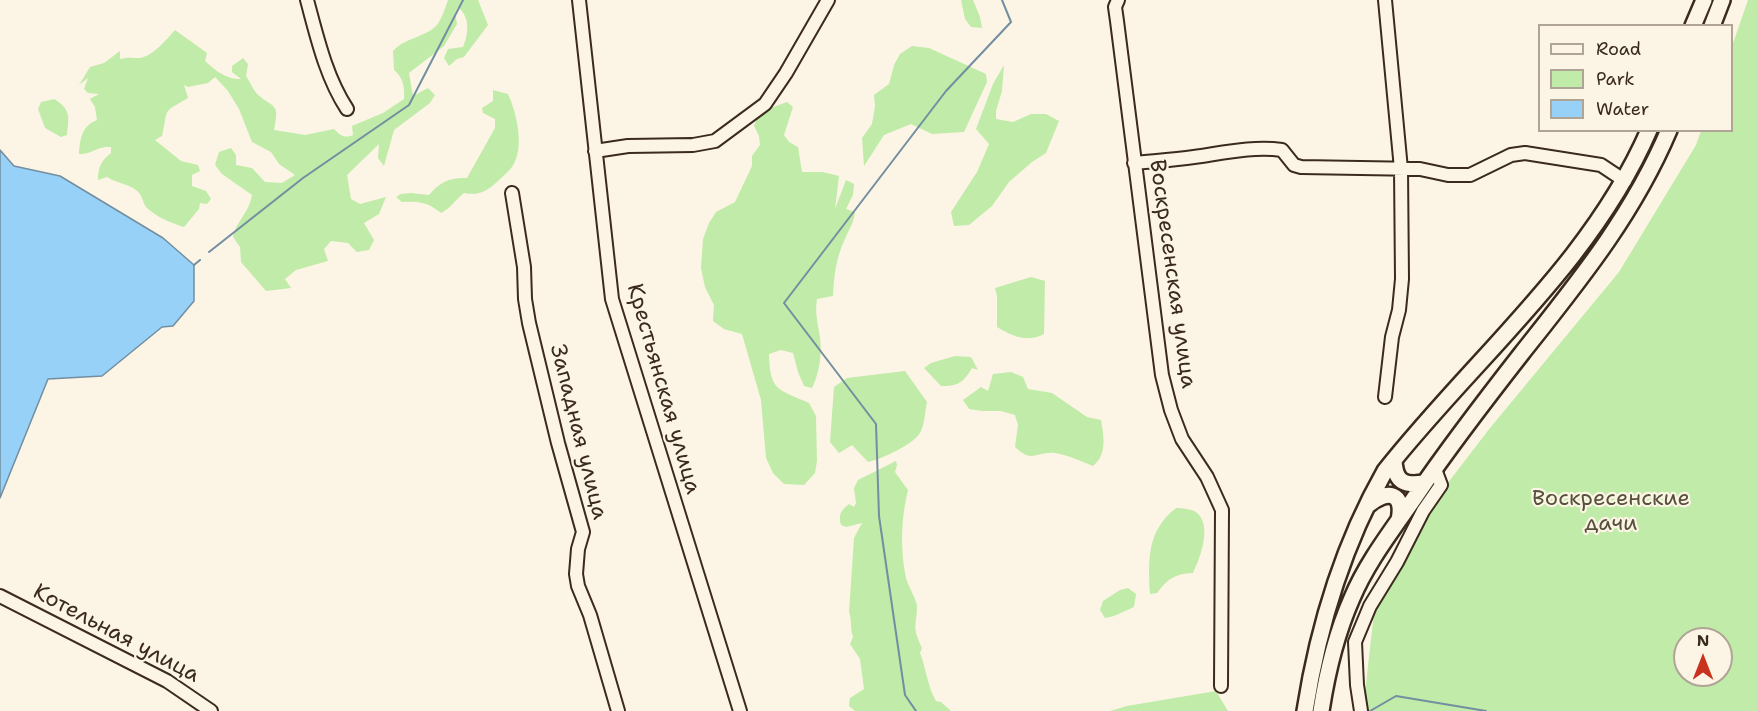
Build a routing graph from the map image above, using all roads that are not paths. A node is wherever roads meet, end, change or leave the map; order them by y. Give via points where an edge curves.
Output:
1 (307, 0) edge
2 (579, 0) edge
3 (828, 0) edge
4 (1118, 0) edge
5 (1385, 0) edge
6 (1722, 0) edge
7 (1702, 1) edge
8 (1694, 24) edge
9 (1713, 24) edge
10 (347, 109) dead end
11 (1648, 132) edge
12 (1668, 132) edge
13 (596, 152) junction
14 (1134, 163) junction
15 (1401, 169) junction
16 (1625, 181) junction
17 (512, 193) dead end
18 (1384, 397) dead end
19 (1394, 460) junction
20 (1435, 469) junction
21 (1424, 483) junction
22 (1368, 505) junction
23 (1399, 520) junction
24 (0, 596) edge
25 (1221, 686) dead end
26 (211, 711) edge
27 (618, 711) edge
28 (740, 711) edge
29 (1305, 711) edge
30 (1321, 711) edge
31 (1361, 711) edge

1 - 10 street via 317,39
2 - 13 street, Крестьянская улица
3 - 13 street via 765,104 715,141 628,146
4 - 14 street, Воскресенская улица via 1115,7
5 - 15 street
6 - 9 main road
7 - 8 main road
11 - 16 main road
12 - 20 main road via 1639,194 1615,232
13 - 28 street, Крестьянская улица via 612,299
14 - 15 street via 1270,149 1282,150 1294,165 1301,167
14 - 25 street, Воскресенская улица via 1162,375 1182,439 1207,477 1222,510
15 - 16 street via 1470,175 1511,155 1525,153 1601,165
15 - 18 street via 1402,279
16 - 19 main road via 1577,252
17 - 27 street, Западная улица via 529,323 583,532 578,549 578,586
19 - 21 main road via 1399,479
19 - 22 main road
20 - 21 main road
20 - 31 street via 1442,485 1423,511 1370,606 1355,642
21 - 23 main road
22 - 23 main road via 1377,497 1390,495 1400,504
22 - 29 main road via 1324,618
23 - 30 main road via 1365,571 1353,597 1332,654
24 - 26 street, Котельная улица via 167,681

